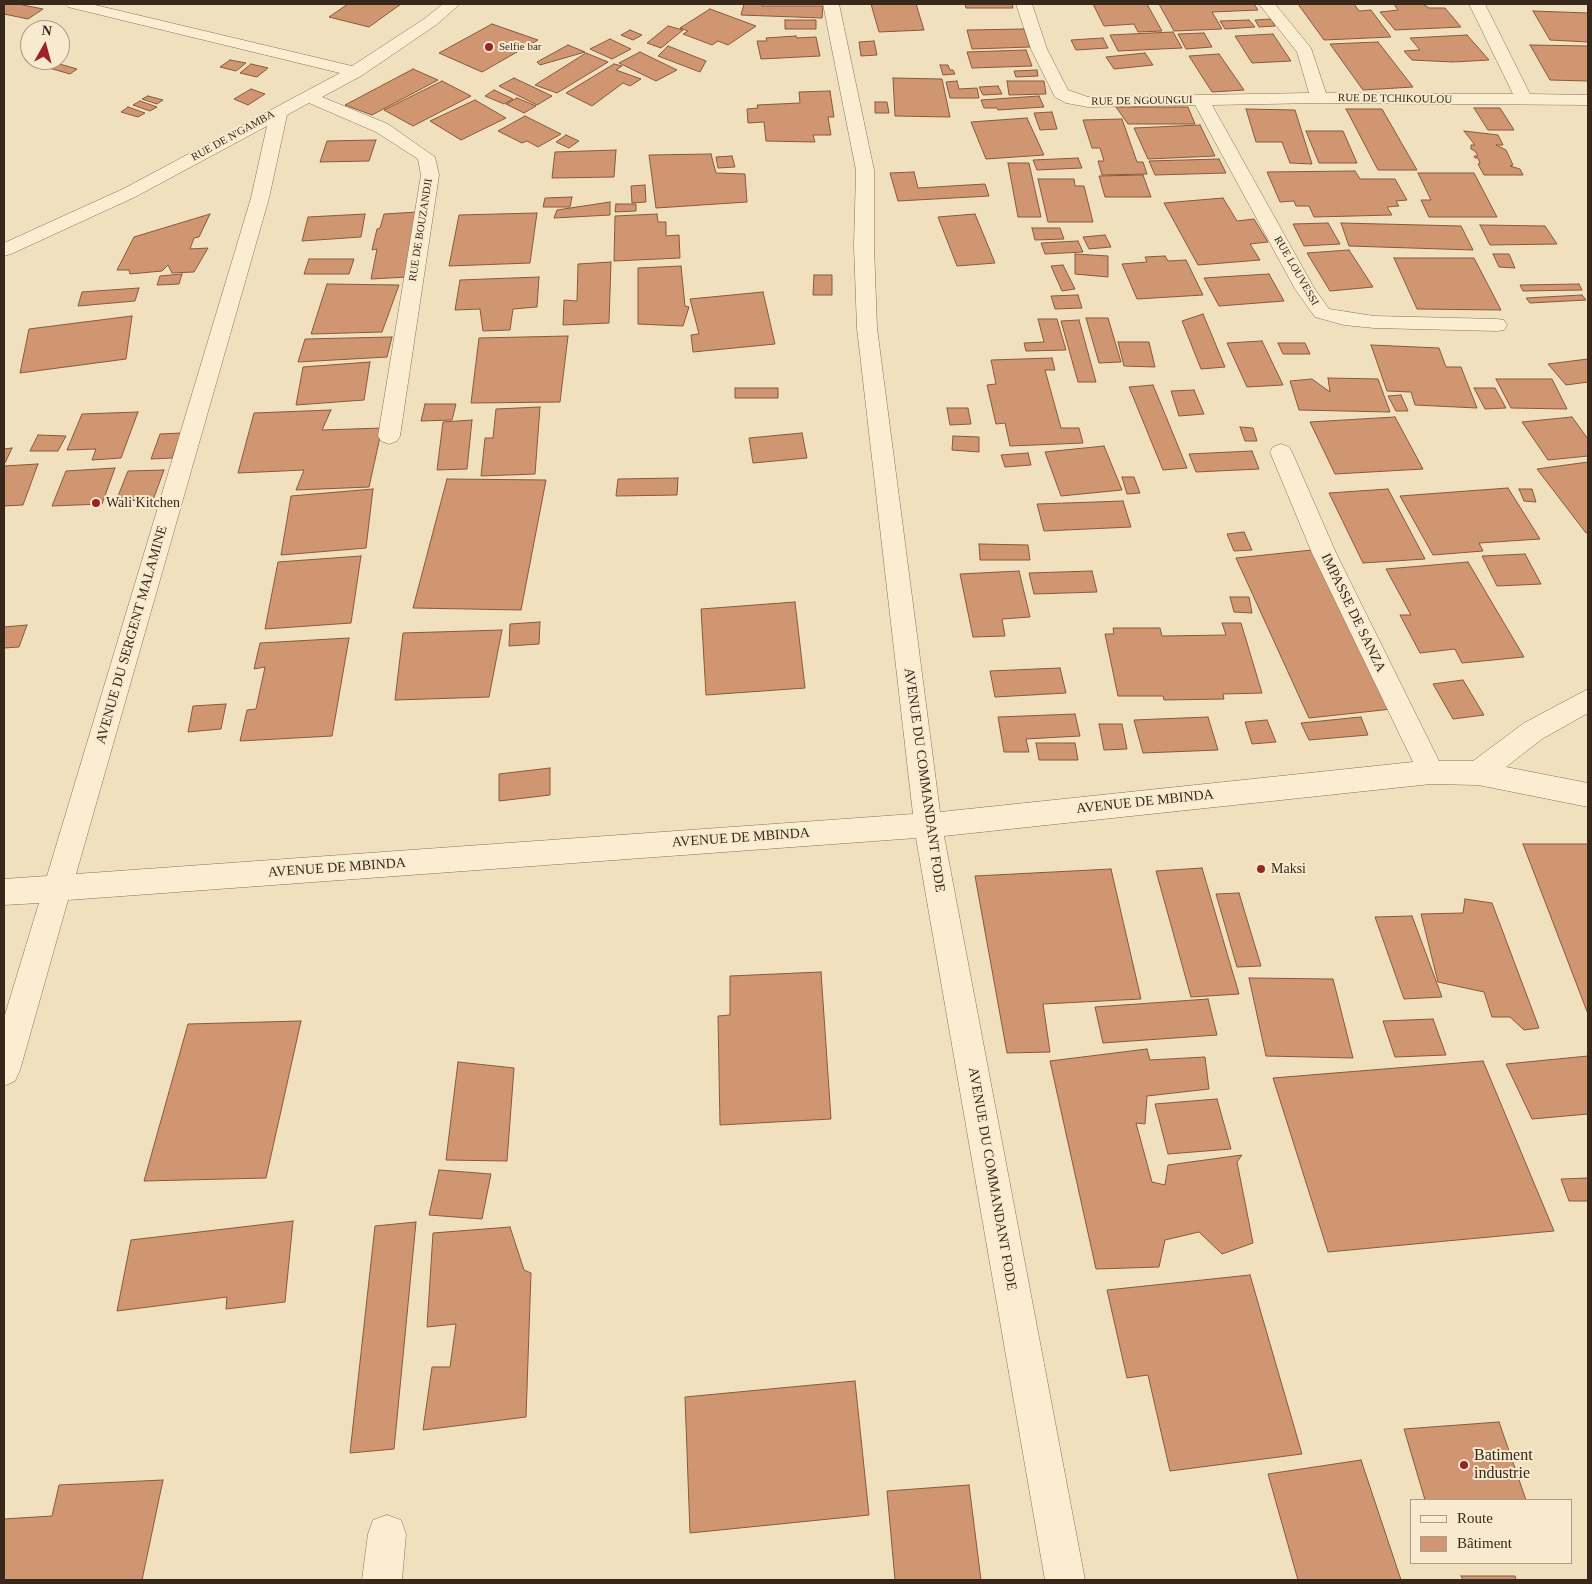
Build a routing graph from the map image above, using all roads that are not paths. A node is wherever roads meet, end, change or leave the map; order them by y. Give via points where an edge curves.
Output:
1 (73, 4) edge
2 (452, 4) edge
3 (830, 4) edge
4 (1024, 4) edge
5 (1267, 4) edge
6 (1477, 4) edge
7 (355, 72) junction
8 (308, 97) junction
9 (1319, 98) junction
10 (1201, 100) junction
11 (1524, 100) junction
12 (1588, 100) edge
13 (279, 111) junction
14 (4, 250) edge
15 (1497, 325) dead end
16 (389, 436) dead end
17 (1281, 452) dead end
18 (1588, 700) edge
19 (1431, 772) junction
20 (1478, 773) junction
21 (1588, 795) edge
22 (928, 825) junction
23 (58, 888) junction
24 (4, 892) edge
25 (4, 1070) edge
26 (387, 1534) dead end
27 (382, 1580) edge
28 (1065, 1580) edge

1 - 7 street
2 - 7 street, RUE DE N'GAMBA
3 - 22 street, AVENUE DU COMMANDANT FODE via 865,170 867,328
4 - 10 street, RUE DE NGOUNGUI via 1039,49 1061,93 1072,99 1109,103
5 - 9 street via 1306,51
6 - 11 street
7 - 8 street, RUE DE N'GAMBA
8 - 13 street, RUE DE N'GAMBA
8 - 16 street, RUE DE BOUZANDJI via 382,128 426,157 430,175
9 - 10 street, RUE DE TCHIKOULOU
9 - 11 street, RUE DE TCHIKOULOU
10 - 15 street, RUE LOUVESSI via 1305,289 1322,313 1374,322
11 - 12 street, RUE DE TCHIKOULOU
13 - 14 street, RUE DE N'GAMBA via 129,193
13 - 23 street, AVENUE DU SERGENT MALAMINE via 260,198
17 - 19 street, IMPASSE DE SANZA via 1324,553
18 - 20 street via 1533,731
19 - 20 street, AVENUE DE MBINDA
19 - 22 street, AVENUE DE MBINDA
20 - 21 street, AVENUE DE MBINDA
22 - 23 street, AVENUE DE MBINDA
22 - 28 street, AVENUE DU COMMANDANT FODE
23 - 24 street, AVENUE DE MBINDA
23 - 25 street, AVENUE DU SERGENT MALAMINE
26 - 27 street

